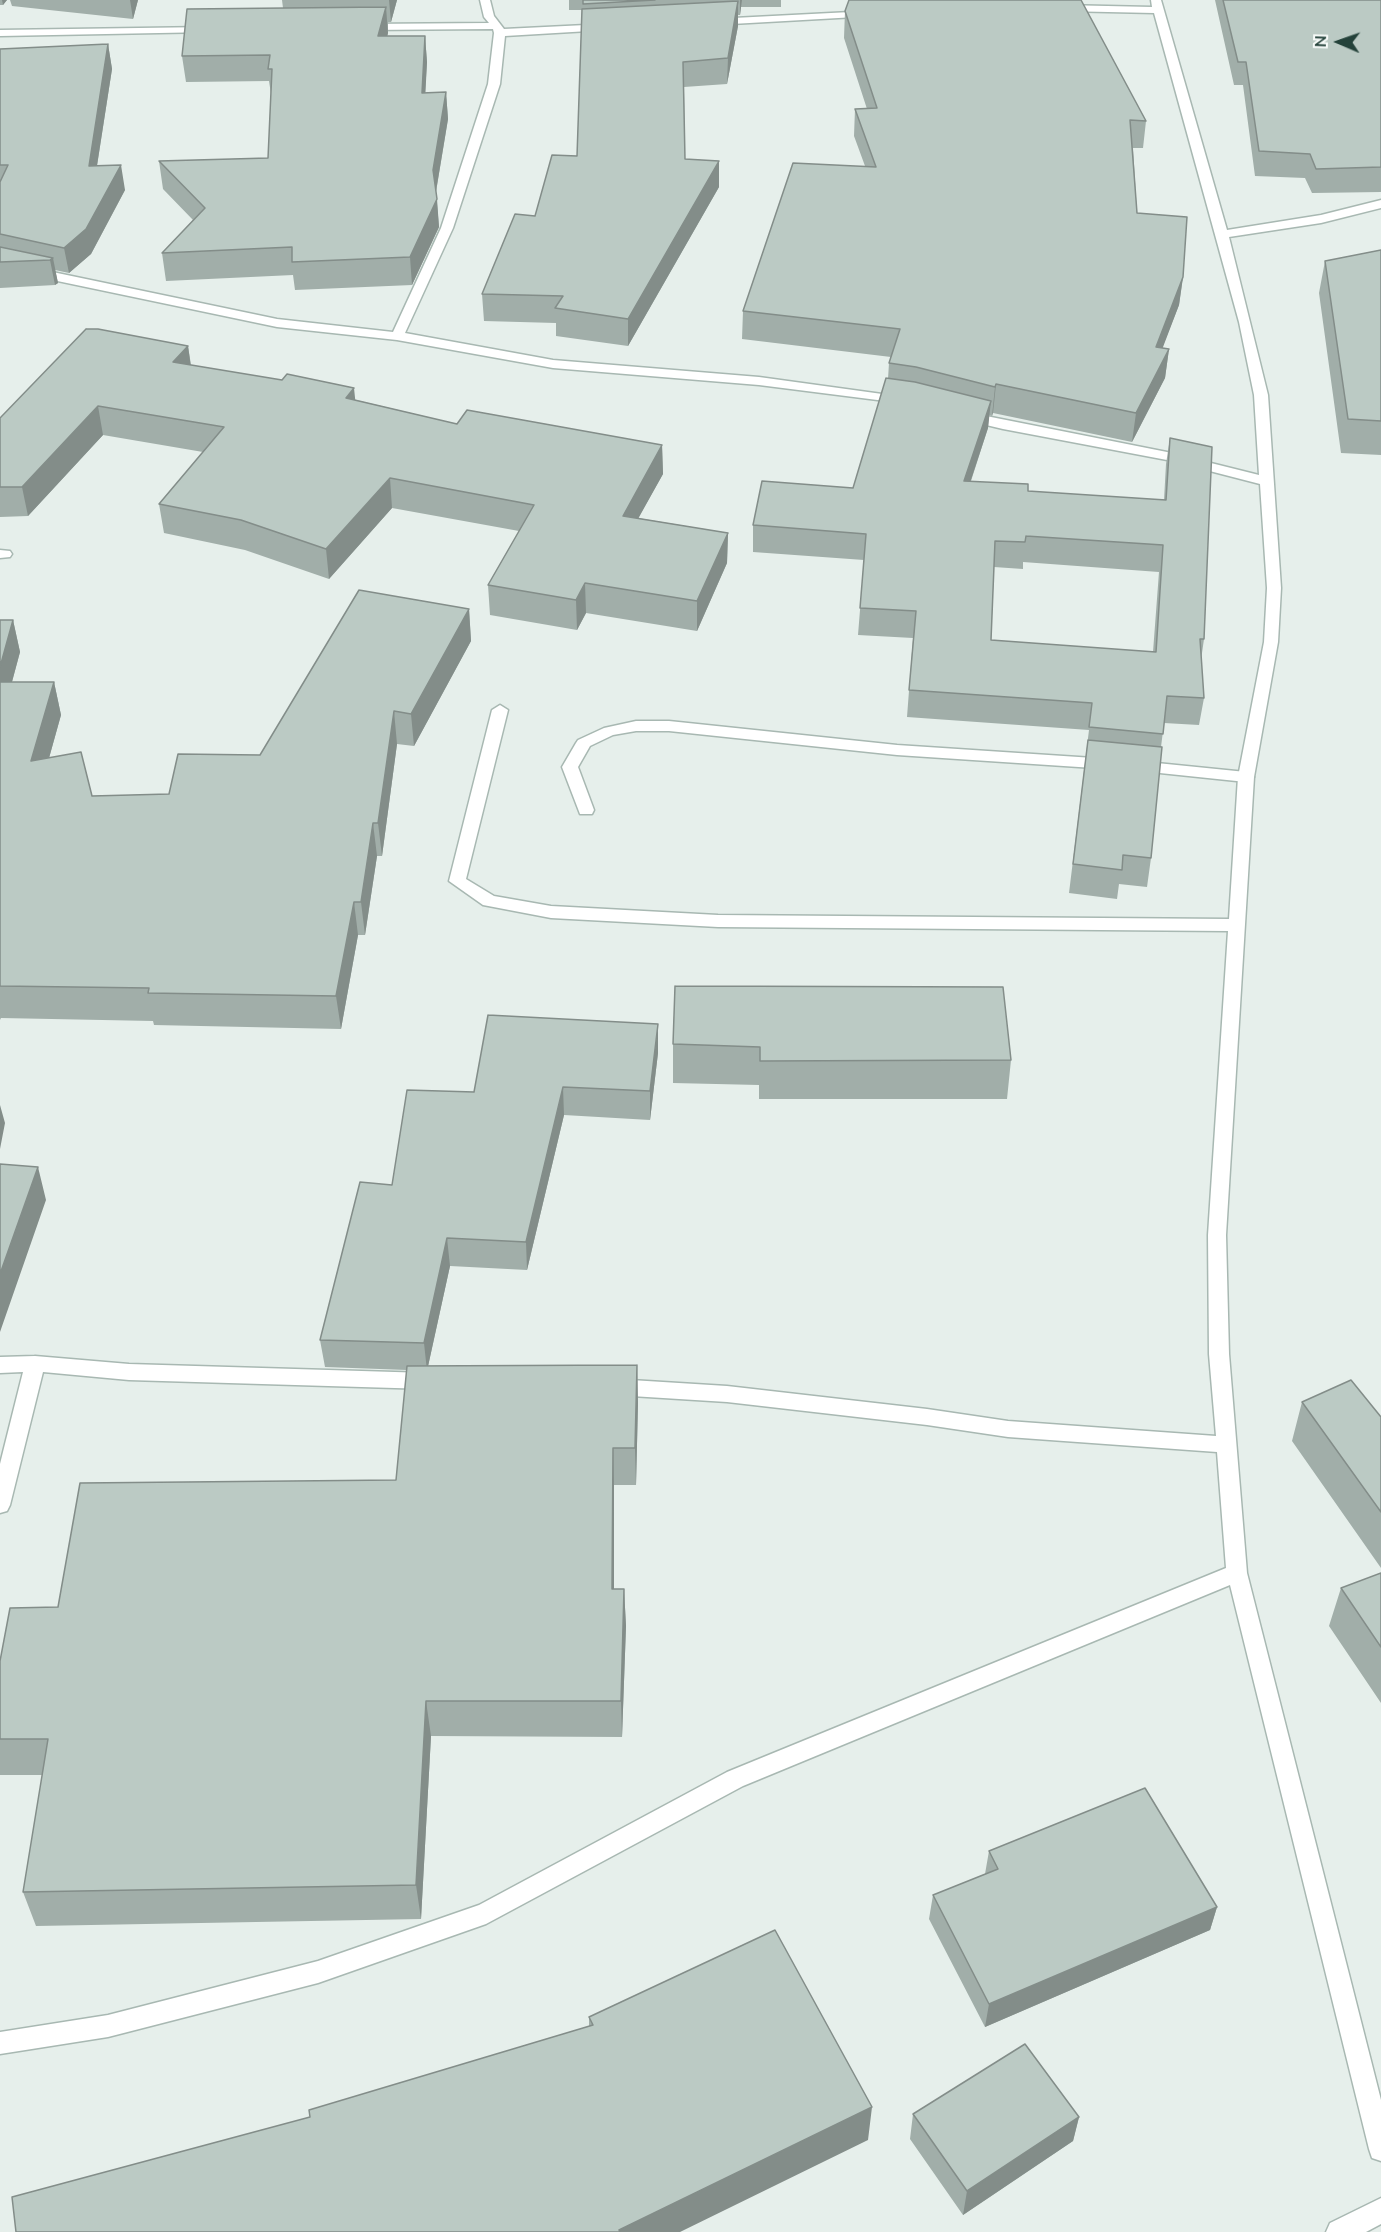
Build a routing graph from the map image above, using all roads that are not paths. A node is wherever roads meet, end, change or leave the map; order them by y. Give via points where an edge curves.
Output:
1 (485, 0) edge
2 (1158, 5) edge
3 (1046, 8) edge
4 (879, 13) edge
5 (707, 22) edge
6 (622, 27) edge
7 (358, 28) edge
8 (216, 30) edge
9 (499, 30) junction
10 (0, 33) edge
11 (1381, 204) edge
12 (1222, 234) junction
13 (0, 265) edge
14 (397, 336) junction
15 (914, 402) edge
16 (947, 411) edge
17 (1266, 481) junction
18 (500, 710) dead end
19 (1246, 777) junction
20 (586, 810) dead end
21 (1236, 925) junction
22 (34, 1364) junction
23 (0, 1365) edge
24 (442, 1381) edge
25 (595, 1386) edge
26 (1225, 1444) junction
27 (0, 1505) edge
28 (1237, 1573) junction
29 (0, 2043) edge
30 (1381, 2149) edge
31 (1381, 2211) edge
32 (1339, 2232) edge

1 - 9 street via 489,17
2 - 3 street
2 - 12 street
4 - 5 street
6 - 9 street
7 - 9 street
8 - 10 street
9 - 14 street via 494,84 447,228
11 - 12 street via 1321,219
12 - 17 street via 1261,395
13 - 14 street via 277,323
14 - 15 street via 553,364 759,381
16 - 17 street via 1167,456
17 - 19 street via 1274,588 1271,642
18 - 21 street via 457,881 489,901 551,912 718,921
19 - 20 street via 636,726 609,731 584,743 570,767
19 - 21 street
21 - 26 street via 1217,1235
22 - 23 street
22 - 24 street via 129,1372
22 - 27 street
25 - 26 street via 727,1394 1008,1429
26 - 28 street
28 - 29 street via 735,1779 486,1913 318,1972 108,2026
28 - 30 street
31 - 32 street

